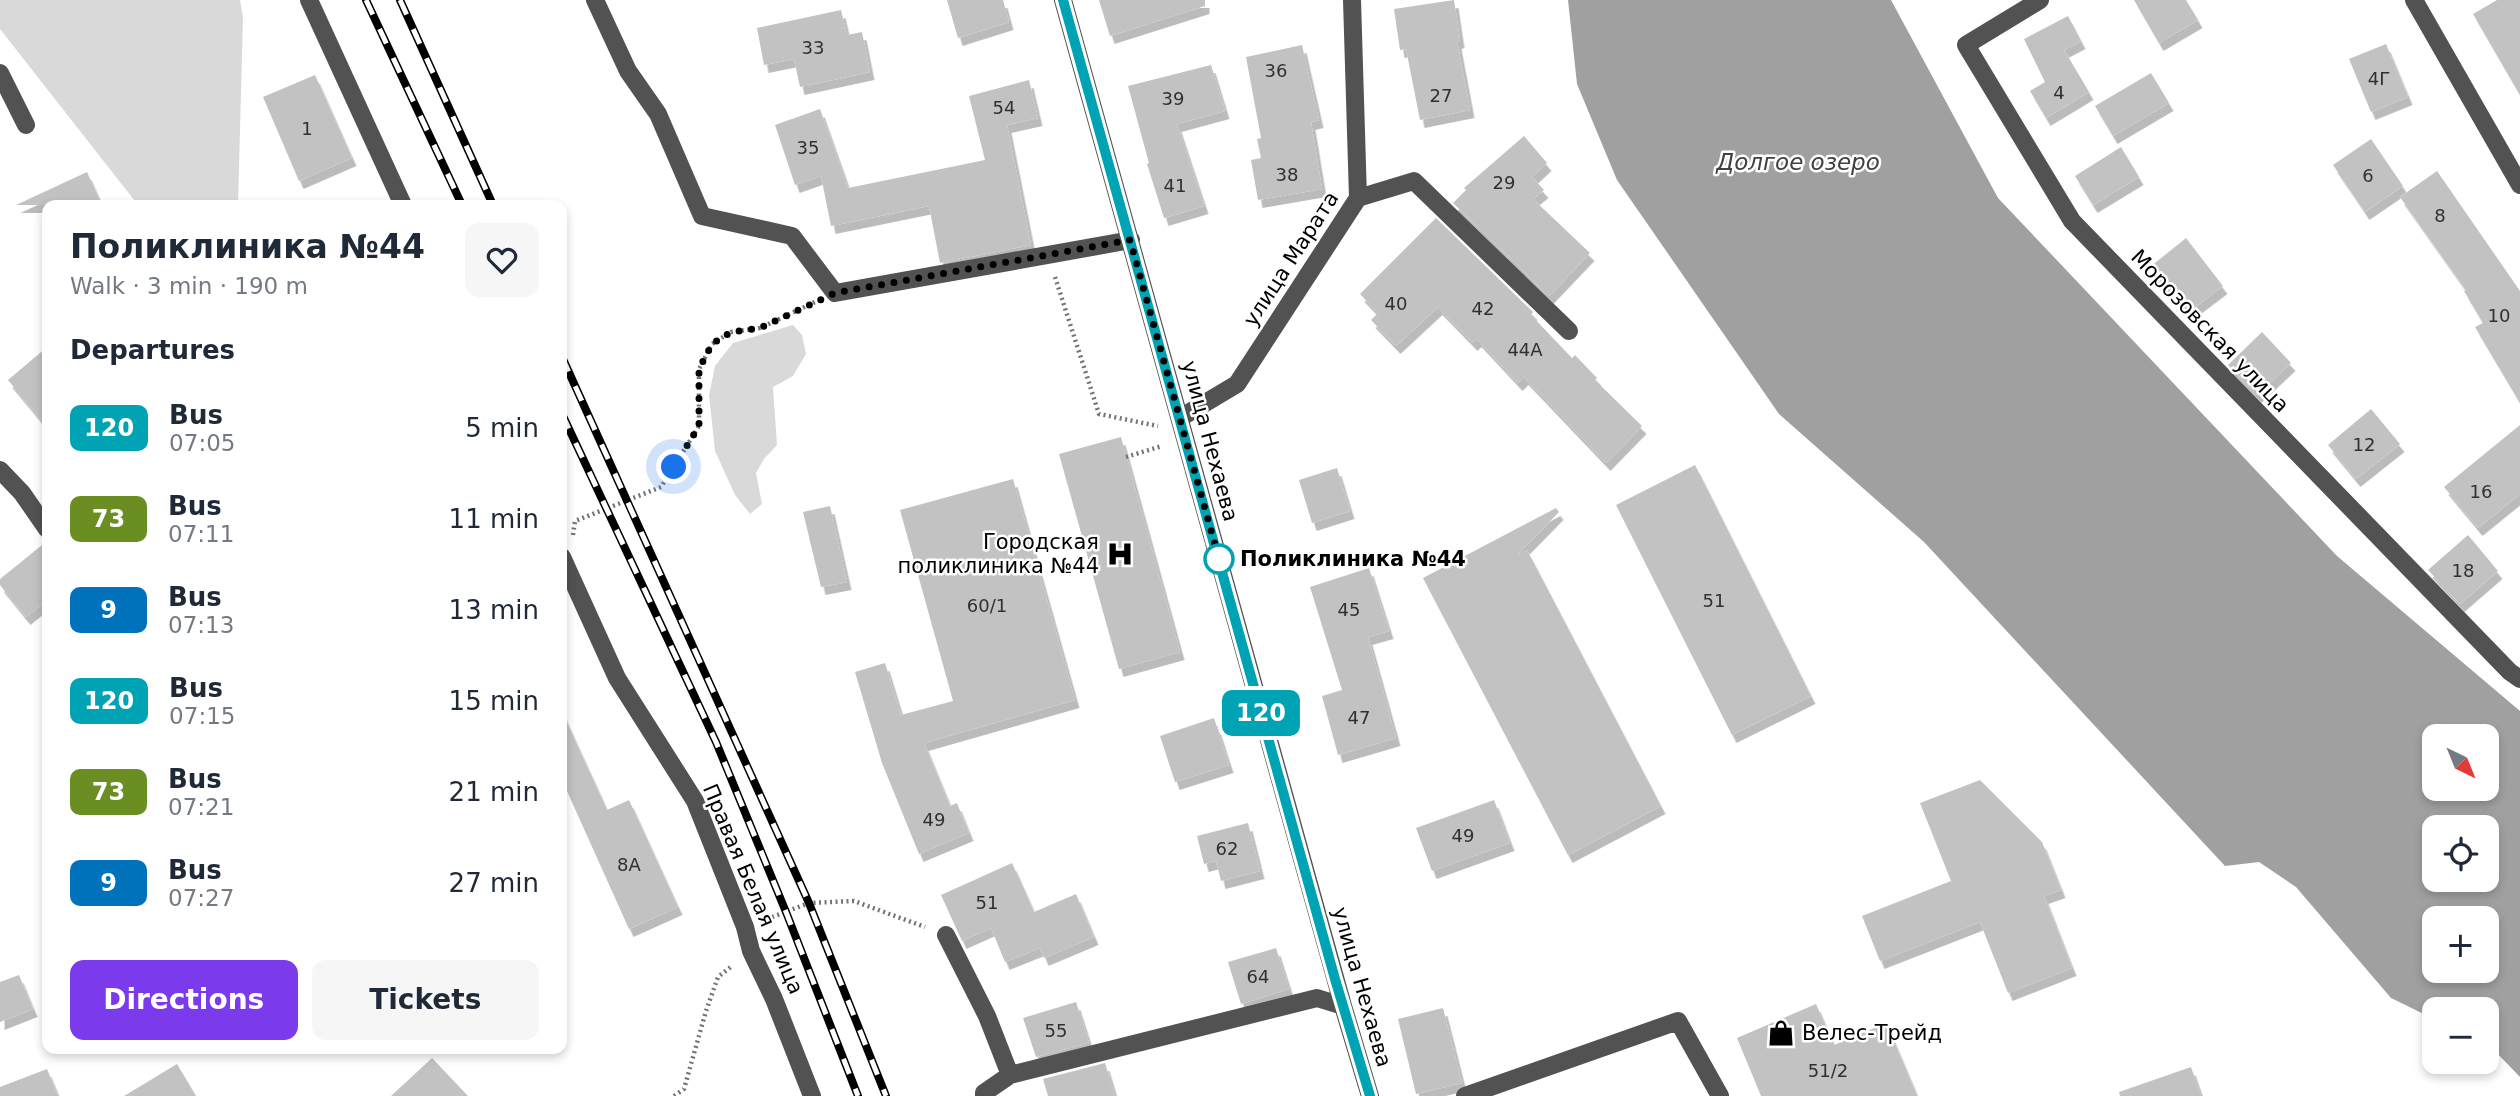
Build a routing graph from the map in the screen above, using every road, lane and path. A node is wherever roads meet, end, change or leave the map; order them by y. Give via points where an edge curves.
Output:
1 (309, 0) edge
2 (594, 0) edge
3 (1063, 0) edge
4 (1352, 0) edge
5 (2040, 0) edge
6 (2414, 0) edge
7 (0, 74) edge
8 (26, 125) dead end
9 (2520, 185) edge
10 (1358, 198) junction
11 (401, 200) edge
12 (1130, 240) junction
13 (1048, 255) junction
14 (835, 293) junction
15 (1569, 331) dead end
16 (1175, 423) junction
17 (1174, 443) dead end
18 (1126, 457) dead end
19 (0, 470) edge
20 (575, 521) dead end
21 (42, 522) edge
22 (567, 571) edge
23 (2520, 680) edge
24 (745, 927) junction
25 (946, 935) joint
26 (751, 951) junction
27 (1343, 1006) junction
28 (1010, 1075) junction
29 (674, 1096) edge
30 (812, 1096) edge
31 (984, 1096) edge
32 (1370, 1096) edge
33 (1465, 1096) edge
34 (1720, 1096) edge

1 - 11 street
2 - 14 street via 628,72 658,114 702,216 792,236
3 - 12 street, улица Нехаева
4 - 10 street, улица Марата
5 - 23 street, Морозовская улица via 1966,45 2072,220
6 - 9 street
7 - 8 street
10 - 15 street via 1414,181
10 - 16 street, улица Марата via 1237,384
12 - 13 street
12 - 16 street, улица Нехаева
13 - 14 street
13 - 16 path via 1099,414
14 - 20 path via 760,328 731,332 712,344 699,369 699,426 661,487
16 - 27 street, улица Нехаева
17 - 18 path
19 - 21 street
22 - 24 street, Правая Белая улица via 617,678 695,801
24 - 25 path via 809,903 853,901
24 - 26 street, Правая Белая улица
25 - 28 street via 987,1016
26 - 29 path via 718,977 684,1089
26 - 30 street, Правая Белая улица
27 - 28 street via 1317,998
27 - 32 street, улица Нехаева
28 - 31 street
33 - 34 street via 1678,1021

